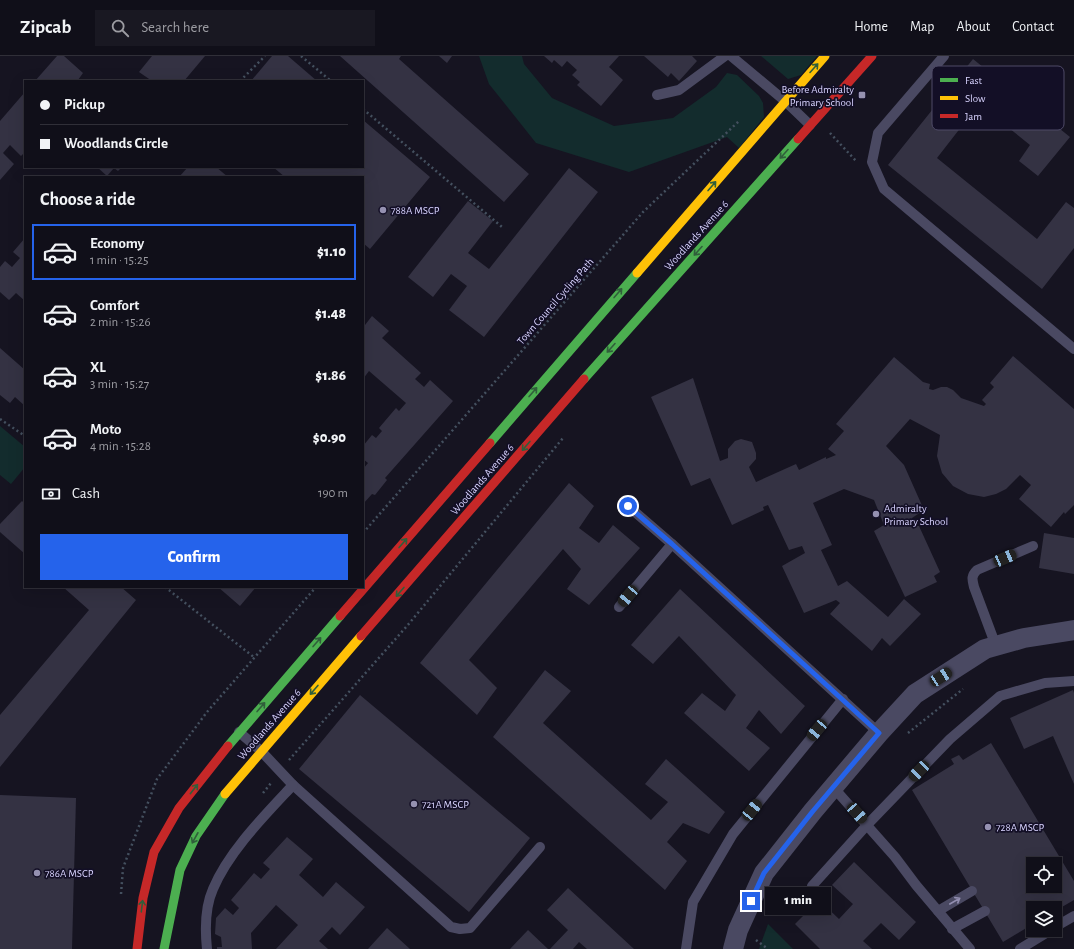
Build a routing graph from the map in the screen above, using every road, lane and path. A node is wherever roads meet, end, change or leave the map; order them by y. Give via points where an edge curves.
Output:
1 (265, 56) edge
2 (301, 56) edge
3 (725, 56) edge
4 (731, 56) edge
5 (825, 56) edge
6 (872, 56) edge
7 (944, 56) edge
8 (935, 66) edge
9 (932, 70) edge
10 (241, 80) edge
11 (330, 80) edge
12 (657, 95) dead end
13 (785, 101) junction
14 (364, 110) edge
15 (745, 116) dead end
16 (810, 125) junction
17 (826, 129) dead end
18 (863, 167) dead end
19 (502, 227) dead end
20 (1074, 349) edge
21 (0, 419) edge
22 (24, 435) edge
23 (563, 437) dead end
24 (628, 506) dead end
25 (364, 533) edge
26 (672, 544) junction
27 (1033, 546) dead end
28 (166, 588) edge
29 (364, 588) edge
30 (364, 588) edge
31 (619, 607) dead end
32 (1074, 630) edge
33 (996, 646) junction
34 (255, 658) dead end
35 (1074, 681) edge
36 (968, 685) dead end
37 (843, 699) junction
38 (239, 732) junction
39 (879, 733) junction
40 (906, 735) dead end
41 (261, 751) junction
42 (281, 770) junction
43 (293, 785) junction
44 (833, 787) junction
45 (261, 795) dead end
46 (867, 825) junction
47 (540, 847) dead end
48 (812, 886) dead end
49 (972, 891) dead end
50 (938, 911) junction
51 (985, 911) dead end
52 (1074, 916) edge
53 (1062, 924) edge
54 (952, 929) junction
55 (752, 937) dead end
56 (1040, 937) edge
57 (137, 949) edge
58 (164, 949) edge
59 (207, 949) edge
60 (686, 949) edge
61 (733, 949) edge
62 (768, 949) edge
63 (970, 949) edge
64 (1020, 949) edge

1 - 10 path
2 - 11 path
3 - 12 lane via 679,90
4 - 13 lane
13 -> 5 street, Woodlands Avenue 6
6 - 16 street, Woodlands Avenue 6
7 - 8 lane
9 - 20 lane via 878,133 872,162 884,189
13 - 16 lane
30 -> 13 street, Woodlands Avenue 6
14 - 19 path
15 - 25 path, Town Council Cycling Path via 643,212
16 -> 41 street, Woodlands Avenue 6 via 602,358
17 - 18 path
21 - 22 path
23 - 42 path via 407,626
24 - 26 lane
26 - 31 lane
26 - 37 lane
27 - 33 lane via 973,574 974,587
28 - 34 path
38 -> 29 street, Woodlands Avenue 6
32 - 33 street via 1024,638
33 - 39 street via 979,652 915,694
35 - 46 lane via 1045,683 1000,696 950,739
36 - 40 path
37 - 39 lane
37 - 60 lane via 733,834 693,902
38 - 41 lane
57 -> 38 street, Woodlands Avenue 6 via 143,898 154,852 179,808
39 - 44 street
41 - 42 lane
41 -> 58 street, Woodlands Avenue 6 via 223,797 196,836 180,870
42 - 43 lane
42 - 45 path
43 - 47 lane via 451,926 460,929 470,928
43 - 59 lane via 267,812 230,859 212,889 205,927
44 - 46 lane
44 - 61 street via 764,873 738,930
46 - 48 lane
46 - 50 lane
50 -> 49 lane
50 - 54 lane
51 - 54 lane
52 - 53 lane
54 - 63 lane
55 - 62 path
56 - 64 lane

